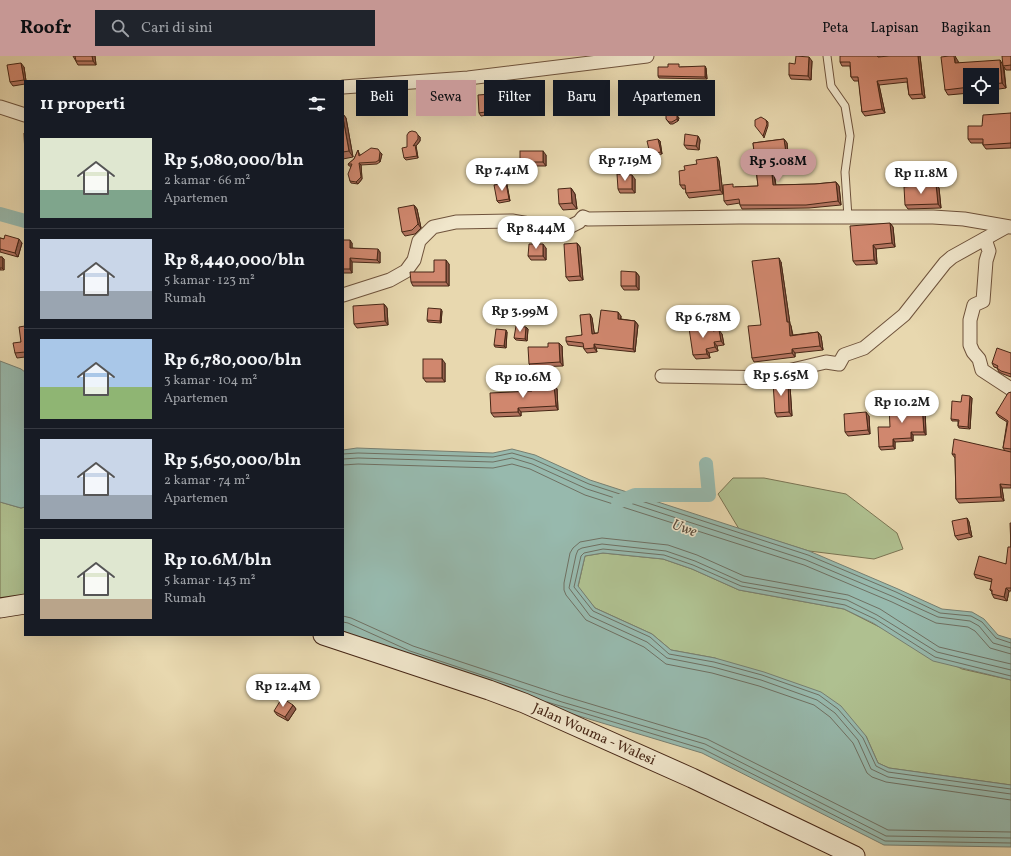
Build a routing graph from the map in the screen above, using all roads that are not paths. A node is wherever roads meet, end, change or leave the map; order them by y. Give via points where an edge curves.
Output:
1 (647, 56) edge
2 (827, 56) edge
3 (344, 88) edge
4 (0, 107) edge
5 (24, 115) edge
6 (848, 217) junction
7 (1008, 227) edge
8 (985, 239) junction
9 (344, 295) edge
10 (662, 376) dead end
11 (1011, 388) edge
12 (24, 604) edge
13 (0, 608) edge
14 (326, 636) edge
15 (855, 856) edge

1 - 3 street via 468,78
2 - 6 lane via 831,86 845,106 850,136 845,172
4 - 5 street
6 - 7 street via 933,217 964,219
6 - 9 street via 583,217 579,222 563,230 512,221 456,222 433,227 419,241 414,260 406,271 390,280
7 - 8 street
8 - 10 street via 952,257 904,315 864,348 844,355 839,364 826,362 792,370 776,378
8 - 11 street via 989,252 983,300 974,305 970,320 970,345 979,359 982,370
12 - 13 street
14 - 15 street, Jalan Wouma - Walesi via 524,703 692,778

